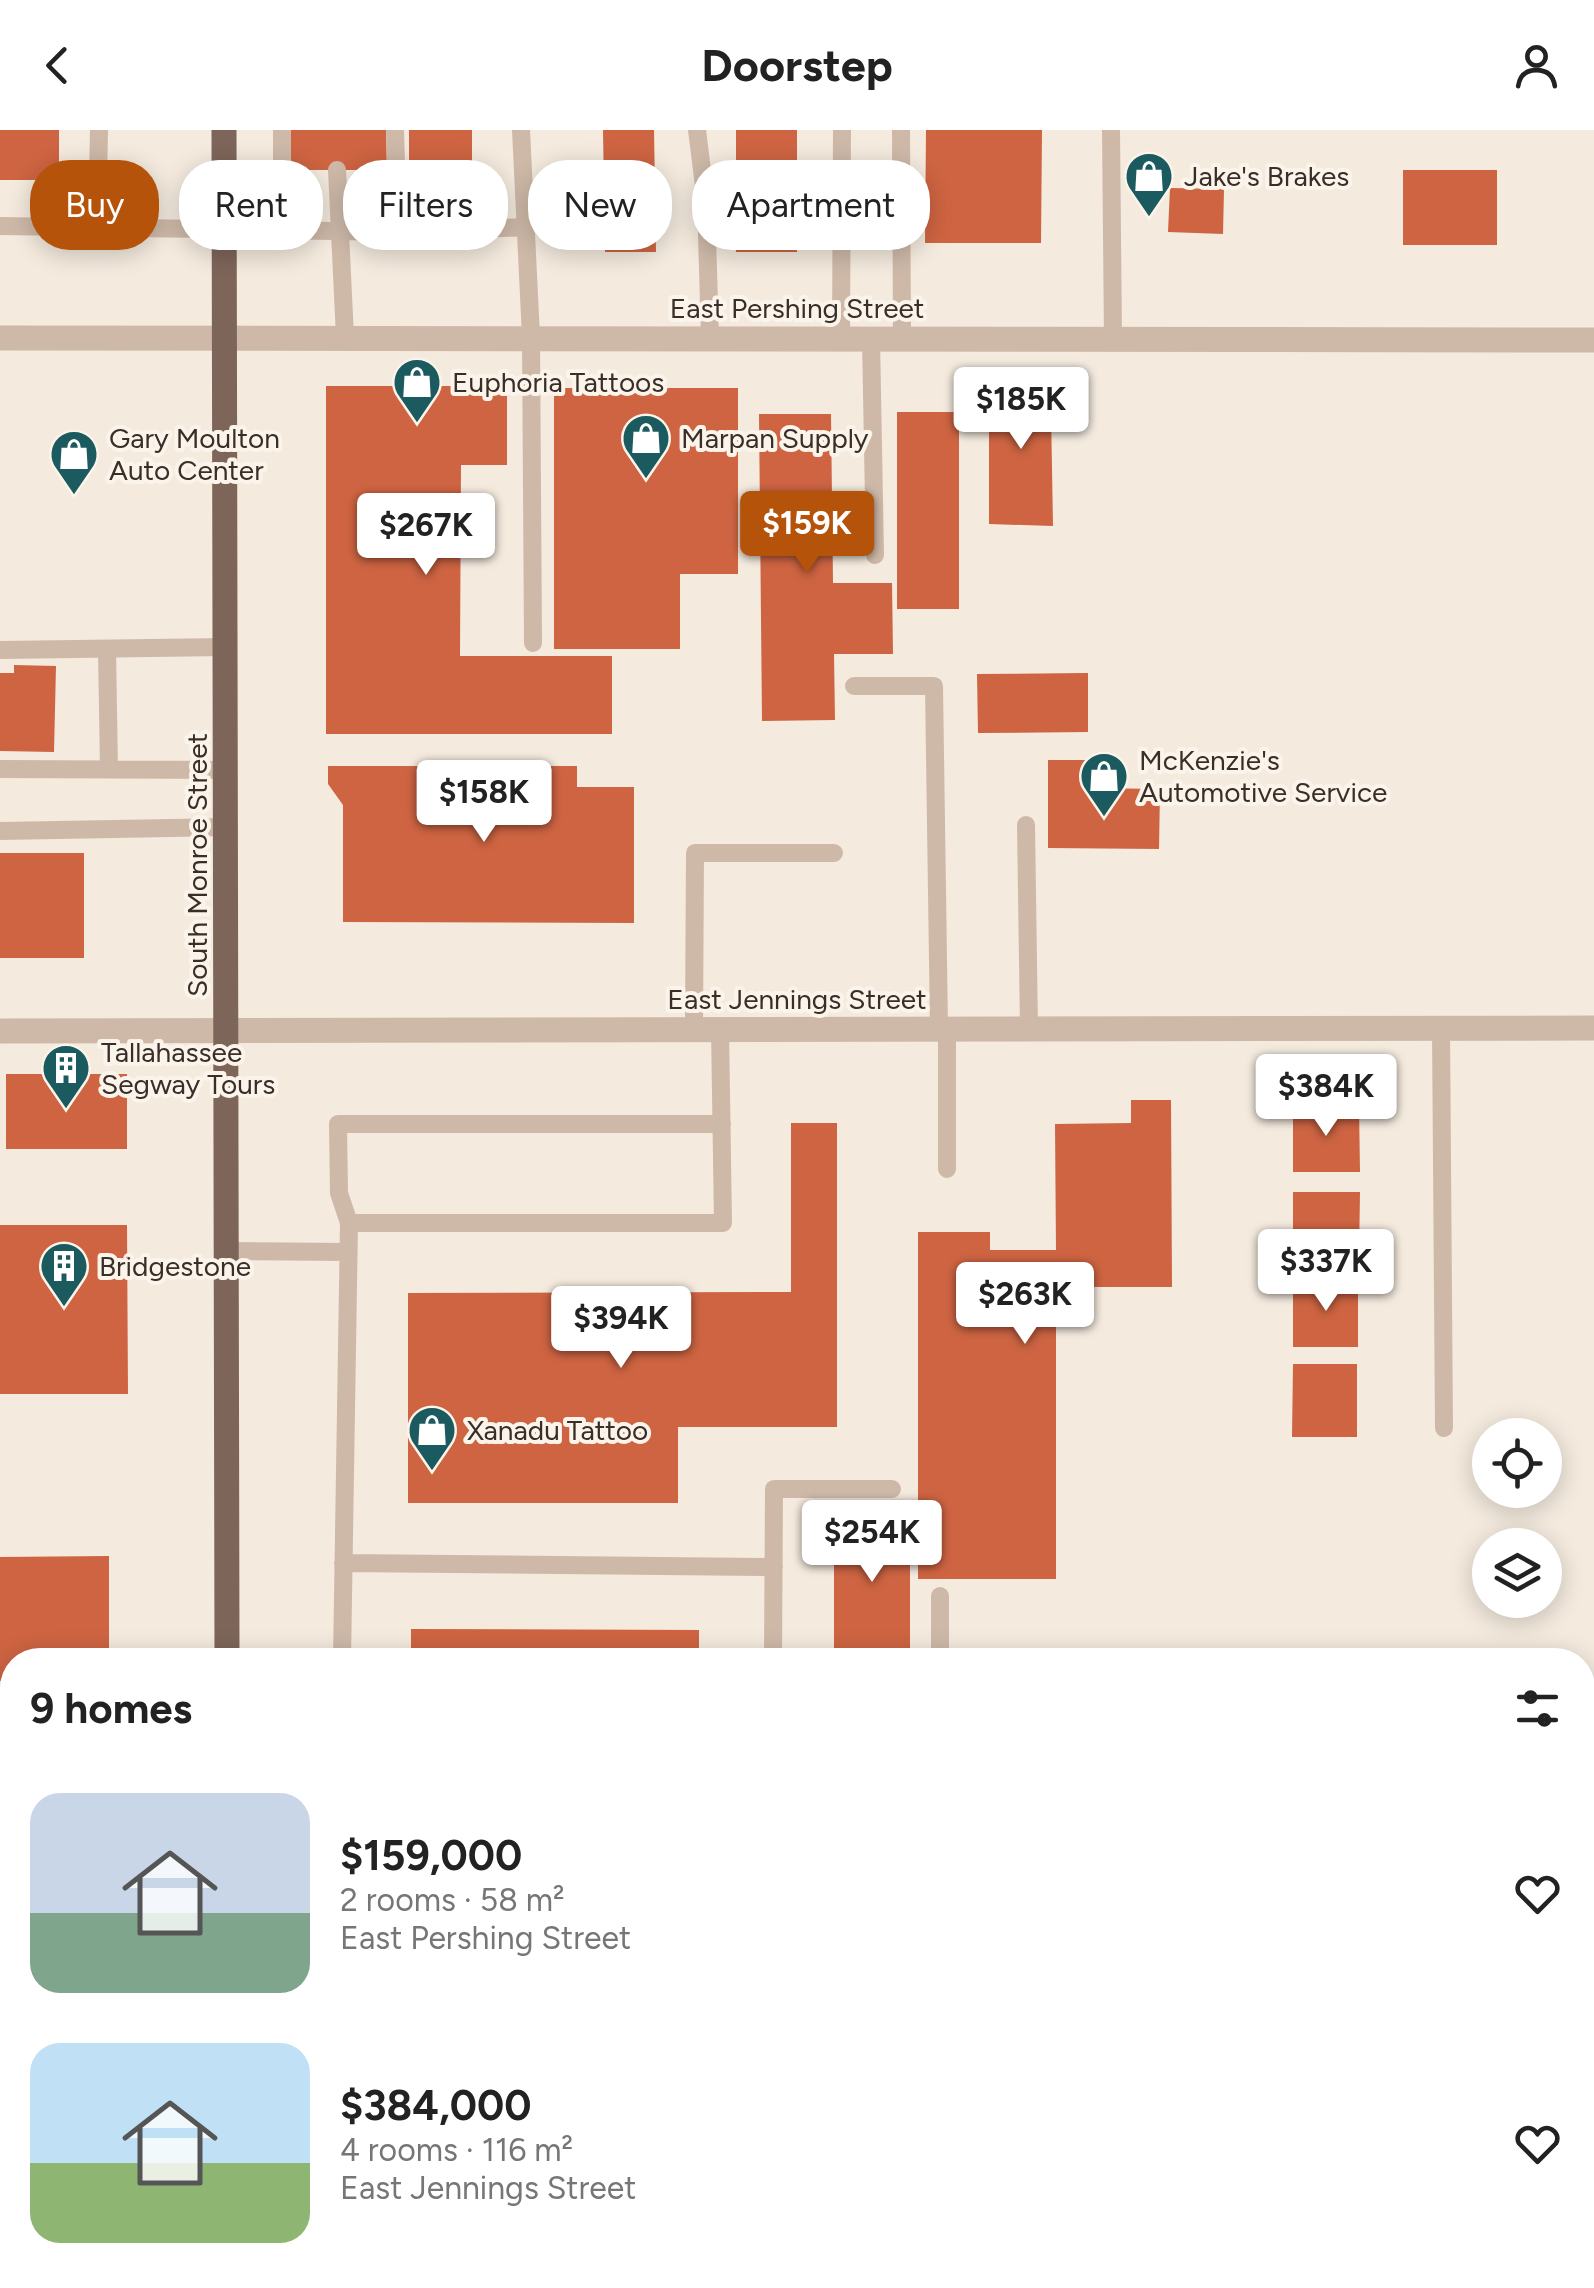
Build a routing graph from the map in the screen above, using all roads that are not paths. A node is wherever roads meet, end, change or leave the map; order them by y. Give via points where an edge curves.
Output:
1 (98, 130) edge
2 (224, 130) edge
3 (282, 130) edge
4 (395, 130) edge
5 (520, 130) edge
6 (697, 130) edge
7 (842, 130) edge
8 (901, 130) edge
9 (1111, 130) edge
10 (98, 160) edge
11 (224, 160) edge
12 (282, 160) edge
13 (396, 160) edge
14 (337, 170) dead end
15 (0, 226) edge
16 (30, 226) edge
17 (526, 227) junction
18 (508, 228) edge
19 (323, 231) edge
20 (342, 232) junction
21 (224, 250) edge
22 (224, 336) junction
23 (345, 336) junction
24 (531, 336) junction
25 (710, 337) junction
26 (0, 338) edge
27 (841, 338) junction
28 (871, 338) junction
29 (902, 338) junction
30 (1113, 338) junction
31 (1594, 340) edge
32 (875, 555) dead end
33 (532, 643) dead end
34 (226, 647) junction
35 (107, 649) junction
36 (0, 650) edge
37 (854, 686) dead end
38 (0, 769) edge
39 (109, 769) junction
40 (227, 770) junction
41 (1026, 825) dead end
42 (228, 828) junction
43 (0, 831) edge
44 (834, 852) dead end
45 (1441, 1028) junction
46 (1594, 1028) edge
47 (707, 1029) junction
48 (943, 1029) junction
49 (1028, 1029) junction
50 (0, 1030) edge
51 (228, 1030) junction
52 (722, 1124) junction
53 (947, 1169) dead end
54 (349, 1222) junction
55 (228, 1251) junction
56 (348, 1252) junction
57 (1444, 1428) dead end
58 (892, 1489) dead end
59 (343, 1563) junction
60 (774, 1567) junction
61 (940, 1596) dead end
62 (227, 1648) edge
63 (342, 1648) edge
64 (773, 1648) edge
65 (940, 1648) edge

1 - 10 lane
2 - 11 main road, South Monroe Street
3 - 12 lane
4 - 13 lane
5 - 17 lane
6 - 25 lane
7 - 27 lane
8 - 29 lane
9 - 30 lane
14 - 20 lane
15 - 16 lane
17 - 18 lane
17 - 24 lane
19 - 20 lane
20 - 23 lane
21 - 22 main road, South Monroe Street
22 - 23 street, East Pershing Street
22 - 26 street, East Pershing Street
22 - 34 main road, South Monroe Street
23 - 24 street, East Pershing Street
24 - 25 street, East Pershing Street
24 - 33 lane
25 - 27 street, East Pershing Street
27 - 28 street, East Pershing Street
28 - 29 street, East Pershing Street
28 - 32 lane
29 - 30 street, East Pershing Street
30 - 31 street, East Pershing Street
34 - 35 lane
34 - 40 main road, South Monroe Street
35 - 36 lane
35 - 39 lane
37 - 48 lane via 934,686
38 - 39 lane
39 - 40 lane
40 - 42 main road, South Monroe Street
41 - 49 lane
42 - 43 lane
42 - 51 main road, South Monroe Street
44 - 47 lane via 695,852
45 - 46 street, East Jennings Street
45 - 49 street, East Jennings Street
45 - 57 lane
47 - 48 street, East Jennings Street
47 - 51 street, East Jennings Street
47 - 52 lane
48 - 49 street, East Jennings Street
48 - 53 lane
50 - 51 street, East Jennings Street
51 - 55 main road, South Monroe Street
52 - 54 lane via 723,1222
52 - 54 lane via 338,1124 339,1192
54 - 56 lane
55 - 56 lane
55 - 62 main road, South Monroe Street
56 - 59 lane
58 - 60 lane via 774,1489
59 - 60 lane
59 - 63 lane
60 - 64 lane
61 - 65 lane

